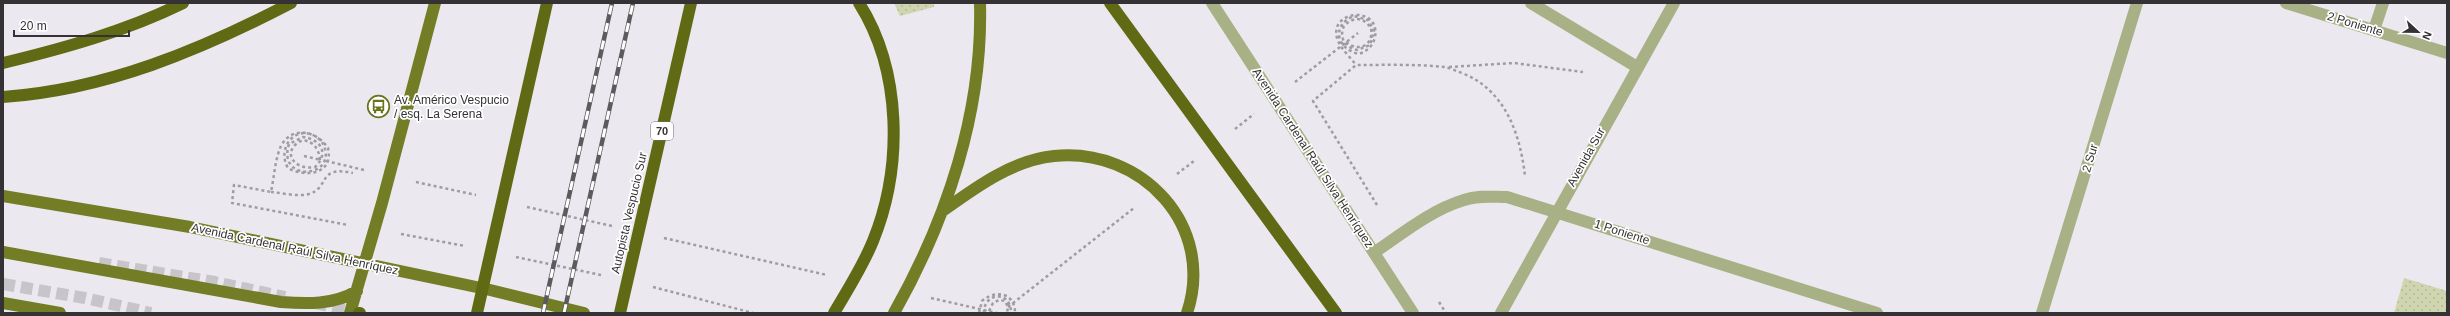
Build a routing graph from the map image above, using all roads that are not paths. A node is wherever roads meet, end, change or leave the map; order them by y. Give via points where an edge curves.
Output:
1 (183, 3) edge
2 (291, 3) edge
3 (435, 3) edge
4 (547, 3) edge
5 (691, 3) edge
6 (859, 3) edge
7 (980, 3) edge
8 (1110, 3) edge
9 (1212, 3) edge
10 (1531, 3) edge
11 (1674, 3) edge
12 (2137, 3) edge
13 (2286, 3) edge
14 (2383, 3) edge
15 (2374, 30) junction
16 (2447, 53) edge
17 (3, 63) edge
18 (1637, 67) junction
19 (3, 97) edge
20 (3, 196) edge
21 (944, 210) junction
22 (1557, 211) junction
23 (3, 252) edge
24 (1375, 252) junction
25 (357, 291) junction
26 (3, 303) edge
27 (60, 313) edge
28 (350, 313) edge
29 (477, 313) edge
30 (584, 313) edge
31 (620, 313) edge
32 (834, 313) edge
33 (894, 313) edge
34 (1188, 313) edge
35 (1336, 313) edge
36 (1413, 313) edge
37 (1501, 313) edge
38 (1876, 313) edge
39 (2042, 313) edge

1 - 17 highway via 117,31
2 - 19 highway via 231,33 125,74 77,87 34,95
3 - 25 main road
4 - 29 highway
5 - 31 highway, Autopista Vespucio Sur / 70
6 - 32 highway via 877,42 888,75 894,138 884,206 873,240
7 - 21 main road via 978,52 972,96 961,154
8 - 35 highway
9 - 24 street, Avenida Cardenal Raúl Silva Henríquez
10 - 18 street
11 - 18 street, Avenida Sur
12 - 39 street, 2 Sur
13 - 15 street, 2 Poniente
14 - 15 street
15 - 16 street, 2 Poniente
18 - 22 street, Avenida Sur
20 - 30 main road, Avenida Cardenal Raúl Silva Henríquez via 190,227 486,289
21 - 33 main road via 922,260
21 - 34 main road via 971,191 1032,160 1054,156 1092,158 1134,173 1159,192 1172,206 1185,229 1193,270
22 - 24 street, 1 Poniente via 1507,197 1465,199 1445,207
22 - 37 street, Avenida Sur
22 - 38 street, 1 Poniente
23 - 25 main road via 281,302 305,304 329,301
24 - 36 street, Avenida Cardenal Raúl Silva Henríquez
25 - 28 main road
26 - 27 main road

